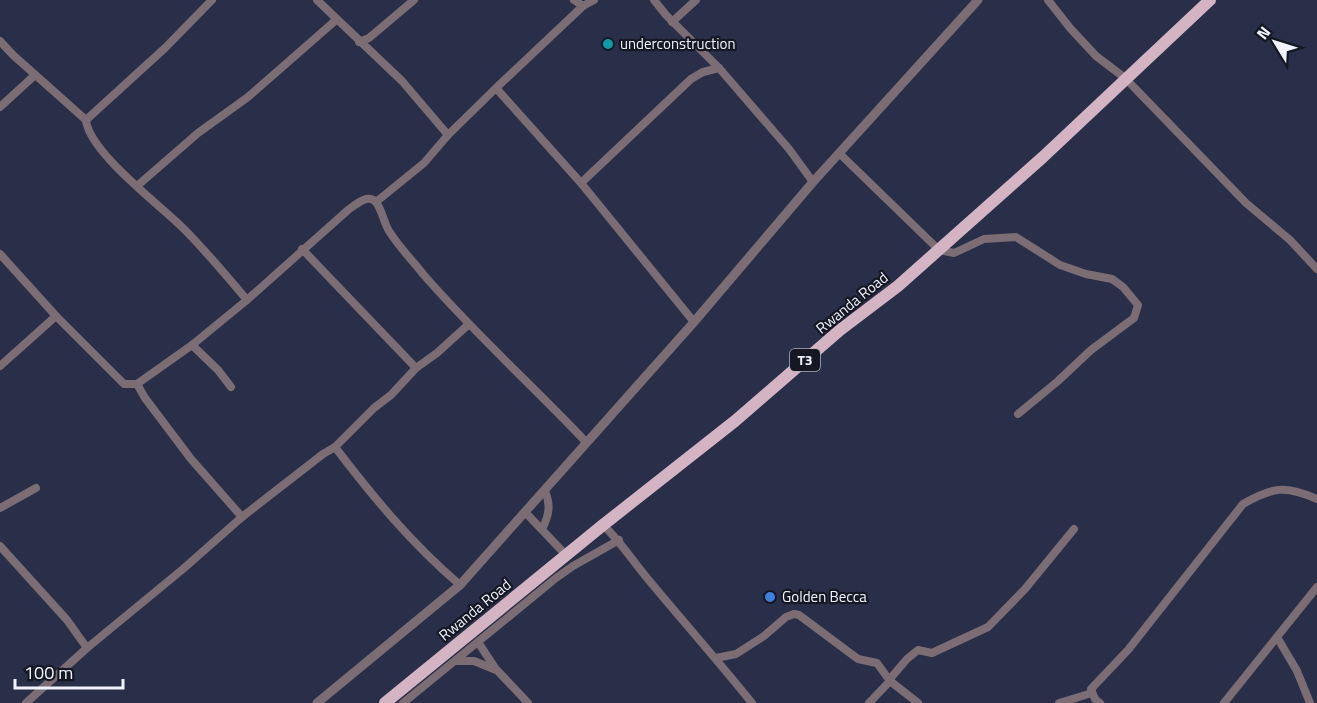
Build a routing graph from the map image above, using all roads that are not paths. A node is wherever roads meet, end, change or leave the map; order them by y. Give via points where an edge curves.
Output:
1 (212, 0) edge
2 (317, 0) edge
3 (414, 0) edge
4 (574, 0) edge
5 (594, 0) edge
6 (654, 0) edge
7 (696, 0) edge
8 (978, 0) edge
9 (1048, 0) edge
10 (1210, 0) edge
11 (583, 6) junction
12 (336, 20) junction
13 (672, 22) junction
14 (0, 40) edge
15 (359, 42) junction
16 (719, 68) junction
17 (35, 75) junction
18 (1125, 78) junction
19 (496, 88) junction
20 (0, 107) edge
21 (86, 120) junction
22 (448, 135) junction
23 (839, 153) junction
24 (813, 182) junction
25 (581, 183) junction
26 (137, 186) junction
27 (376, 202) junction
28 (302, 249) junction
29 (939, 250) junction
30 (0, 254) edge
31 (1317, 269) edge
32 (247, 300) junction
33 (56, 316) junction
34 (694, 322) junction
35 (469, 324) junction
36 (192, 345) junction
37 (0, 366) edge
38 (416, 368) junction
39 (137, 384) junction
40 (231, 387) dead end
41 (1018, 414) dead end
42 (586, 442) junction
43 (335, 447) junction
44 (36, 488) dead end
45 (545, 491) junction
46 (1317, 499) edge
47 (0, 508) edge
48 (525, 512) junction
49 (242, 517) junction
50 (603, 525) junction
51 (542, 529) junction
52 (1074, 529) dead end
53 (619, 540) junction
54 (0, 546) edge
55 (566, 555) junction
56 (460, 585) junction
57 (1317, 587) edge
58 (1277, 637) junction
59 (478, 642) junction
60 (87, 648) junction
61 (716, 658) junction
62 (454, 662) junction
63 (498, 671) junction
64 (889, 680) junction
65 (1317, 692) edge
66 (1092, 693) junction
67 (1309, 700) edge
68 (26, 703) edge
69 (317, 703) edge
70 (385, 703) edge
71 (403, 703) edge
72 (528, 703) edge
73 (752, 703) edge
74 (869, 703) edge
75 (918, 703) edge
76 (1059, 703) edge
77 (1100, 703) edge
78 (1224, 703) edge

1 - 21 street
2 - 12 street
3 - 15 street
4 - 11 street
5 - 11 street
6 - 13 street
7 - 13 street
8 - 23 street
9 - 18 street via 1096,56
10 - 18 highway, Rwanda Road / T3
11 - 19 street
12 - 15 street
12 - 26 street
13 - 16 street
14 - 17 street
15 - 22 street via 402,81
16 - 24 street
16 - 25 street via 691,79
17 - 20 street
17 - 21 street
18 - 29 highway, Rwanda Road / T3
18 - 31 street via 1246,203
19 - 22 street
19 - 25 street
21 - 26 street via 87,130 103,151
22 - 27 street via 424,162
23 - 24 street
23 - 29 street
24 - 34 street
25 - 34 street
26 - 32 street via 199,244
27 - 28 street via 365,199
27 - 35 street via 388,230 405,253
28 - 32 street
28 - 38 street
29 - 41 street via 954,253 984,239 1016,237 1060,265 1112,279 1138,306 1134,318
29 - 50 highway, Rwanda Road / T3 via 735,421
30 - 33 street
32 - 36 street
33 - 37 street
33 - 39 street via 124,384
34 - 42 street
35 - 38 street
35 - 42 street
36 - 39 street
36 - 40 street
38 - 43 street
39 - 49 street via 191,459
42 - 45 street
43 - 49 street
43 - 56 street via 382,507
44 - 47 street
45 - 48 street
45 - 51 street via 549,508
46 - 66 street via 1293,489 1260,495 1243,504 1128,650 1097,681
48 - 51 street
48 - 56 street
49 - 60 street
50 - 53 street
50 - 55 highway, Rwanda Road / T3
51 - 55 street
52 - 64 street via 988,627 932,653 918,650
53 - 59 street via 556,578
53 - 61 street
54 - 60 street via 51,601
55 - 70 highway, Rwanda Road / T3
56 - 69 street
57 - 58 street
58 - 67 street
58 - 78 street
59 - 62 street
59 - 63 street
60 - 68 street
61 - 64 street via 736,654 794,614 858,659 877,663
61 - 73 street
62 - 63 street via 474,661
62 - 71 street
63 - 72 street
64 - 74 street
64 - 75 street
65 - 67 street
66 - 76 street
66 - 77 street

